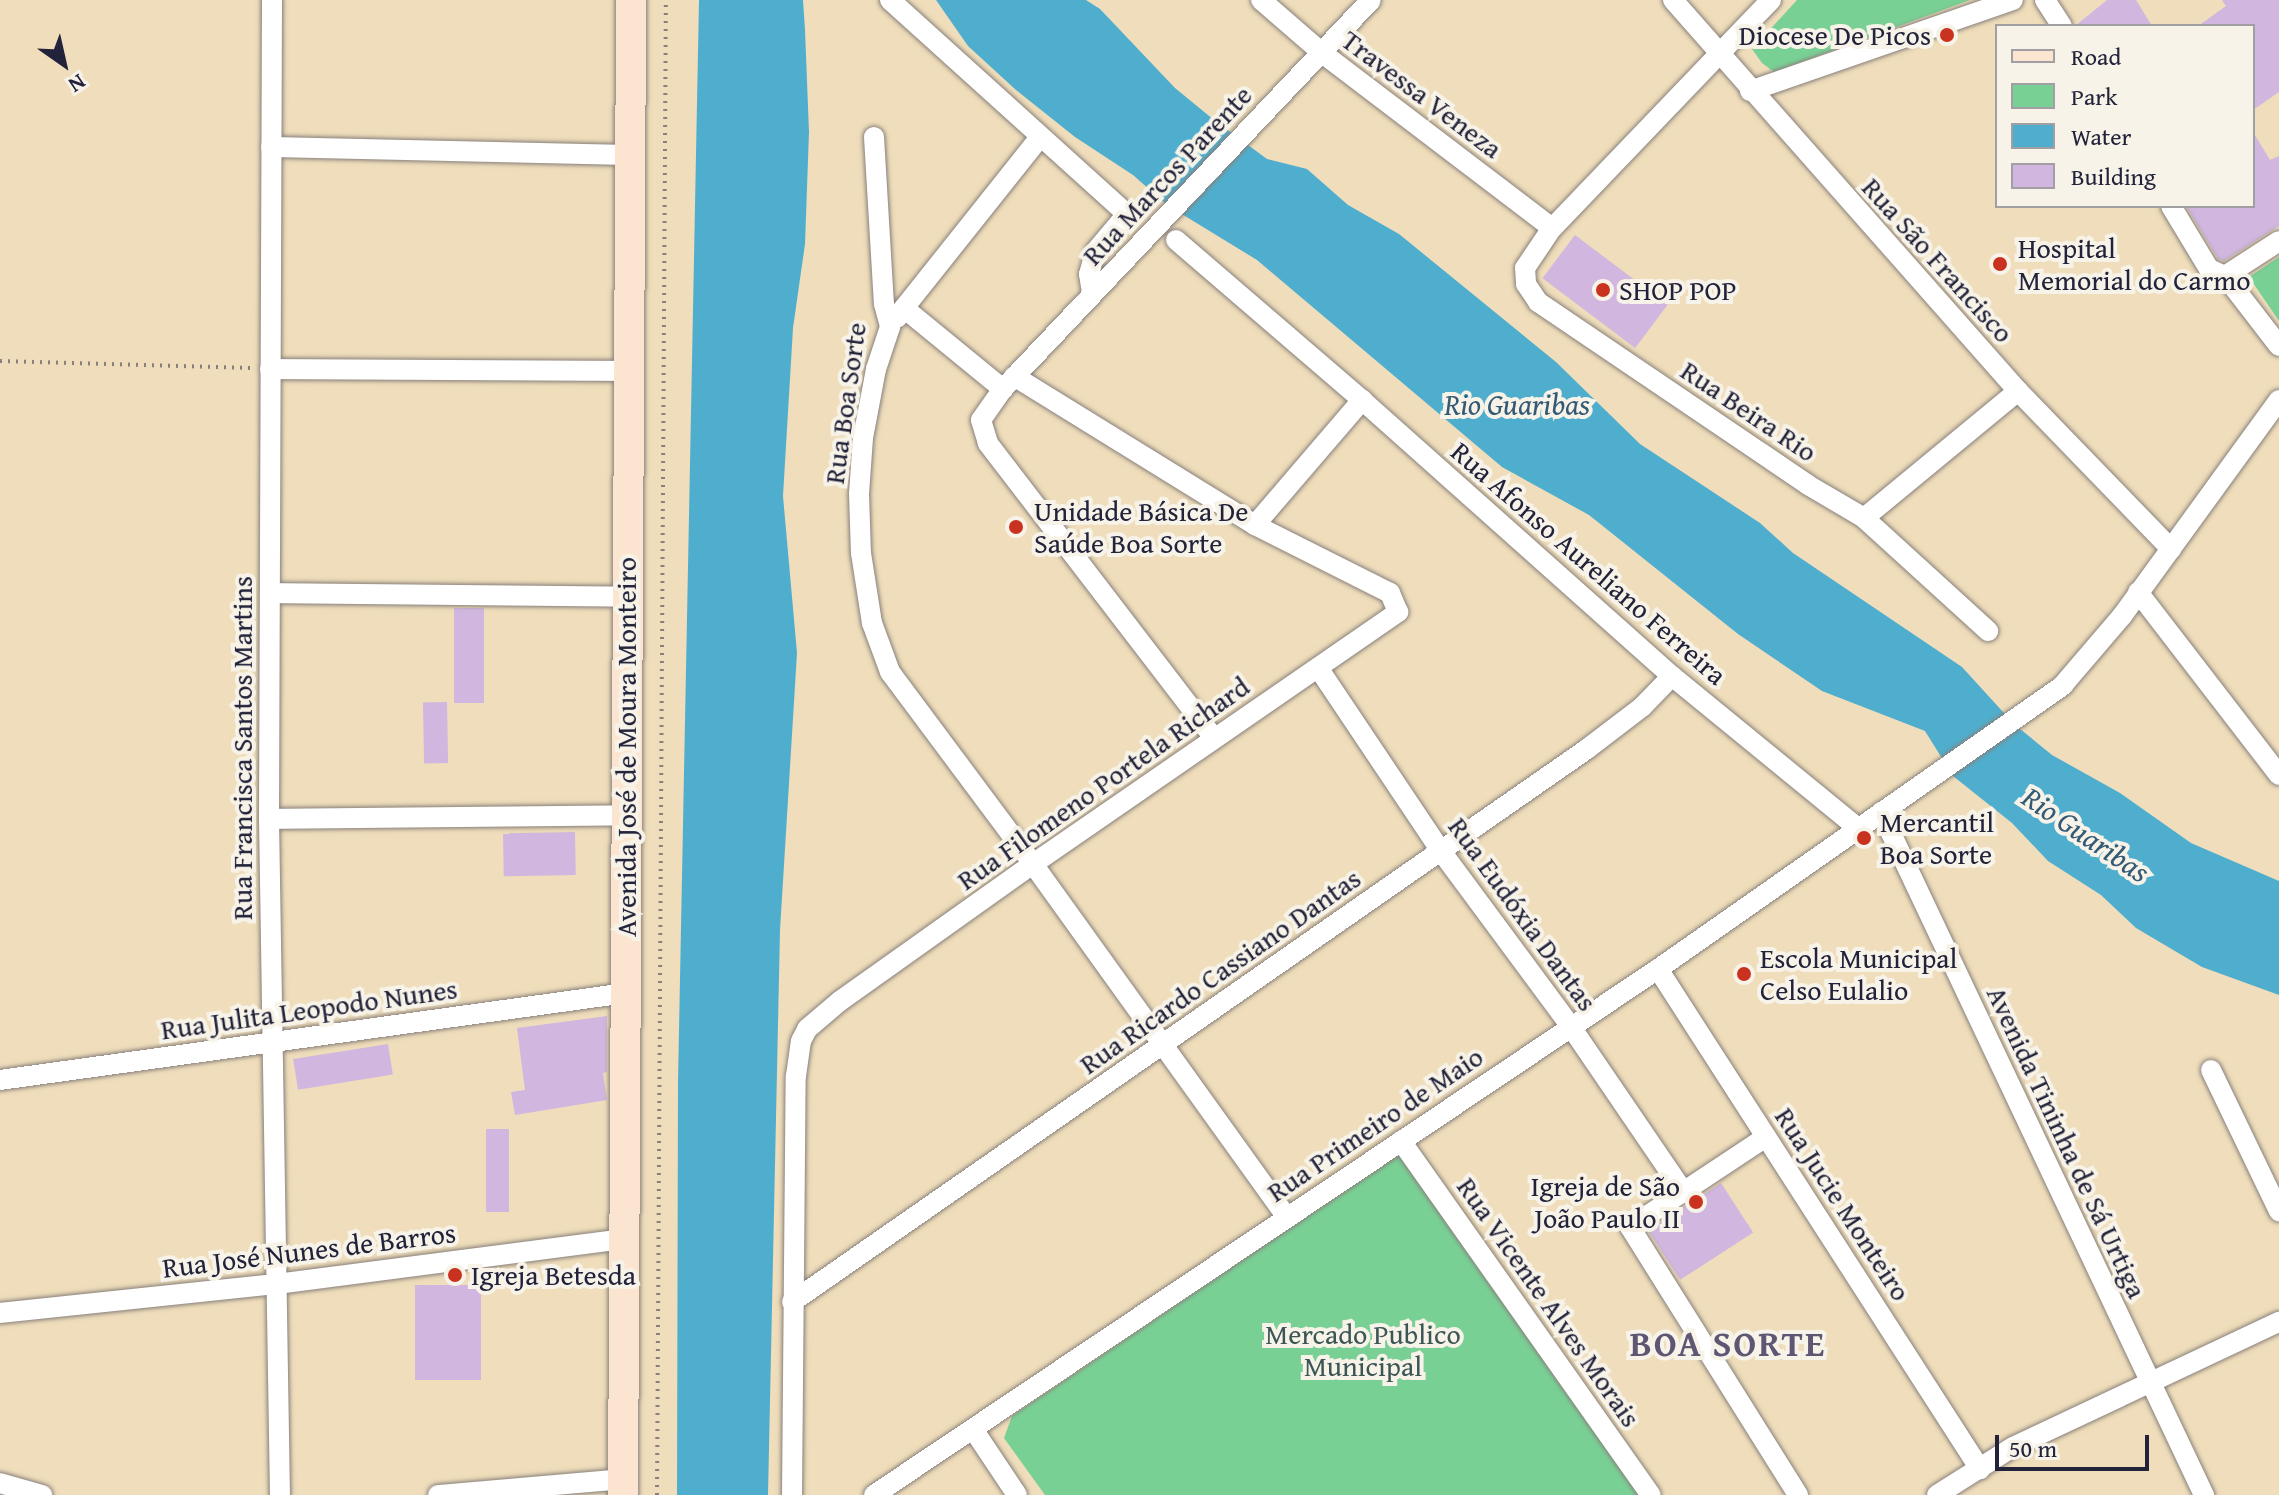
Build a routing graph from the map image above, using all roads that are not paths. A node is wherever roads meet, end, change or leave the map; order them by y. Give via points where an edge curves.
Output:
1 (272, 0) edge
2 (631, 0) edge
3 (650, 0) edge
4 (890, 0) edge
5 (1261, 0) edge
6 (1371, 0) edge
7 (1673, 0) edge
8 (1771, 0) edge
9 (2013, 0) edge
10 (2047, 0) edge
11 (2061, 24) edge
12 (1321, 52) junction
13 (1718, 54) junction
14 (1750, 91) junction
15 (874, 137) dead end
16 (1039, 138) junction
17 (271, 147) junction
18 (630, 155) junction
19 (2172, 208) edge
20 (1552, 228) junction
21 (1176, 240) dead end
22 (2279, 241) edge
23 (2225, 276) junction
24 (1092, 294) junction
25 (904, 308) junction
26 (890, 327) junction
27 (2279, 346) edge
28 (270, 369) junction
29 (628, 371) junction
30 (1008, 382) junction
31 (2018, 391) junction
32 (1362, 400) junction
33 (2279, 400) edge
34 (1864, 518) junction
35 (1255, 525) junction
36 (2171, 549) junction
37 (2138, 592) junction
38 (270, 593) junction
39 (625, 597) junction
40 (1988, 631) dead end
41 (1319, 669) junction
42 (1672, 676) junction
43 (1214, 738) junction
44 (2279, 775) edge
45 (1881, 812) junction
46 (625, 815) junction
47 (269, 819) junction
48 (1859, 829) junction
49 (1441, 851) junction
50 (1033, 864) junction
51 (1658, 969) junction
52 (626, 993) junction
53 (1571, 1027) junction
54 (273, 1043) junction
55 (1162, 1046) junction
56 (2211, 1070) dead end
57 (0, 1080) edge
58 (1766, 1137) junction
59 (1401, 1141) junction
60 (1683, 1191) junction
61 (2279, 1211) edge
62 (1286, 1216) junction
63 (624, 1239) junction
64 (277, 1284) junction
65 (792, 1302) junction
66 (0, 1313) edge
67 (2279, 1322) edge
68 (2150, 1383) junction
69 (973, 1429) junction
70 (1980, 1469) junction
71 (0, 1483) edge
72 (630, 1490) edge
73 (42, 1495) edge
74 (280, 1495) edge
75 (438, 1495) edge
76 (792, 1495) edge
77 (874, 1495) edge
78 (1017, 1495) edge
79 (1651, 1495) edge
80 (1798, 1495) edge
81 (1937, 1495) edge
82 (2204, 1495) edge

1 - 17 street, Rua Francisca Santos Martins
2 - 18 main road, Avenida José de Moura Monteiro
3 - 72 main road, Avenida José de Moura Monteiro
4 - 16 street
5 - 12 street, Travessa Veneza
6 - 12 street, Rua Marcos Parente
7 - 13 street, Rua São Francisco
8 - 13 street
9 - 14 street
10 - 11 street
12 - 20 street, Travessa Veneza
12 - 24 street, Rua Marcos Parente
13 - 14 street, Rua São Francisco
13 - 20 street
14 - 31 street, Rua São Francisco
15 - 26 street, Rua Boa Sorte via 884,304
16 - 24 street via 1127,214 1095,252 1089,274
16 - 25 street
17 - 18 street
17 - 28 street, Rua Francisca Santos Martins
18 - 29 main road, Avenida José de Moura Monteiro
19 - 23 street via 2209,269
20 - 34 street, Rua Beira Rio via 1525,268 1526,284 1538,302
21 - 32 street, Rua Afonso Aureliano Ferreira
22 - 23 street
23 - 27 street
24 - 30 street, Rua Marcos Parente
25 - 26 street
25 - 30 street
26 - 50 street, Rua Boa Sorte via 865,424 859,494 872,623 890,672
28 - 29 street
28 - 38 street, Rua Francisca Santos Martins
29 - 39 main road, Avenida José de Moura Monteiro
30 - 35 street
30 - 43 street, Rua Marcos Parente via 981,420 988,443
31 - 34 street
31 - 36 street, Rua São Francisco
32 - 35 street
32 - 42 street, Rua Afonso Aureliano Ferreira
33 - 36 street, Rua Primeiro de Maio
34 - 40 street, Rua Beira Rio
35 - 41 street, Rua Filomeno Portela Richard via 1390,593 1398,612
36 - 37 street, Rua Primeiro de Maio
37 - 44 street
37 - 45 street, Rua Primeiro de Maio via 2063,685
38 - 39 street
38 - 47 street, Rua Francisca Santos Martins
39 - 46 main road, Avenida José de Moura Monteiro
41 - 43 street, Rua Filomeno Portela Richard
41 - 49 street, Rua Eudóxia Dantas
42 - 48 street, Rua Afonso Aureliano Ferreira
42 - 49 street, Rua Ricardo Cassiano Dantas via 1616,728
43 - 50 street, Rua Filomeno Portela Richard
45 - 48 street, Rua Primeiro de Maio
45 - 68 street, Avenida Tininha de Sá Urtiga
46 - 47 street
46 - 52 main road, Avenida José de Moura Monteiro
47 - 54 street, Rua Francisca Santos Martins
48 - 51 street, Rua Primeiro de Maio
49 - 53 street, Rua Eudóxia Dantas
49 - 55 street, Rua Ricardo Cassiano Dantas
50 - 55 street, Rua Boa Sorte
50 - 65 street, Rua Filomeno Portela Richard via 807,1029 798,1053
51 - 53 street, Rua Primeiro de Maio
51 - 58 street, Rua Jucie Monteiro
52 - 54 street, Rua Julita Leopodo Nunes
52 - 63 main road, Avenida José de Moura Monteiro
53 - 59 street, Rua Primeiro de Maio
53 - 60 street, Rua Eudóxia Dantas
54 - 57 street, Rua Julita Leopodo Nunes
54 - 64 street, Rua Francisca Santos Martins
55 - 62 street, Rua Boa Sorte
55 - 65 street, Rua Ricardo Cassiano Dantas
56 - 61 street
58 - 60 street
58 - 70 street, Rua Jucie Monteiro
59 - 62 street, Rua Primeiro de Maio
59 - 79 street, Rua Vicente Alves Morais
60 - 80 street via 1630,1227
62 - 69 street, Rua Primeiro de Maio
63 - 64 street, Rua José Nunes de Barros
63 - 72 main road, Avenida José de Moura Monteiro
64 - 66 street, Rua José Nunes de Barros
64 - 74 street, Rua Francisca Santos Martins
65 - 76 street, Rua Filomeno Portela Richard
67 - 68 street
68 - 70 street via 2013,1447
68 - 82 street, Avenida Tininha de Sá Urtiga
69 - 77 street, Rua Primeiro de Maio
69 - 78 street
70 - 81 street
71 - 73 street
72 - 75 street

